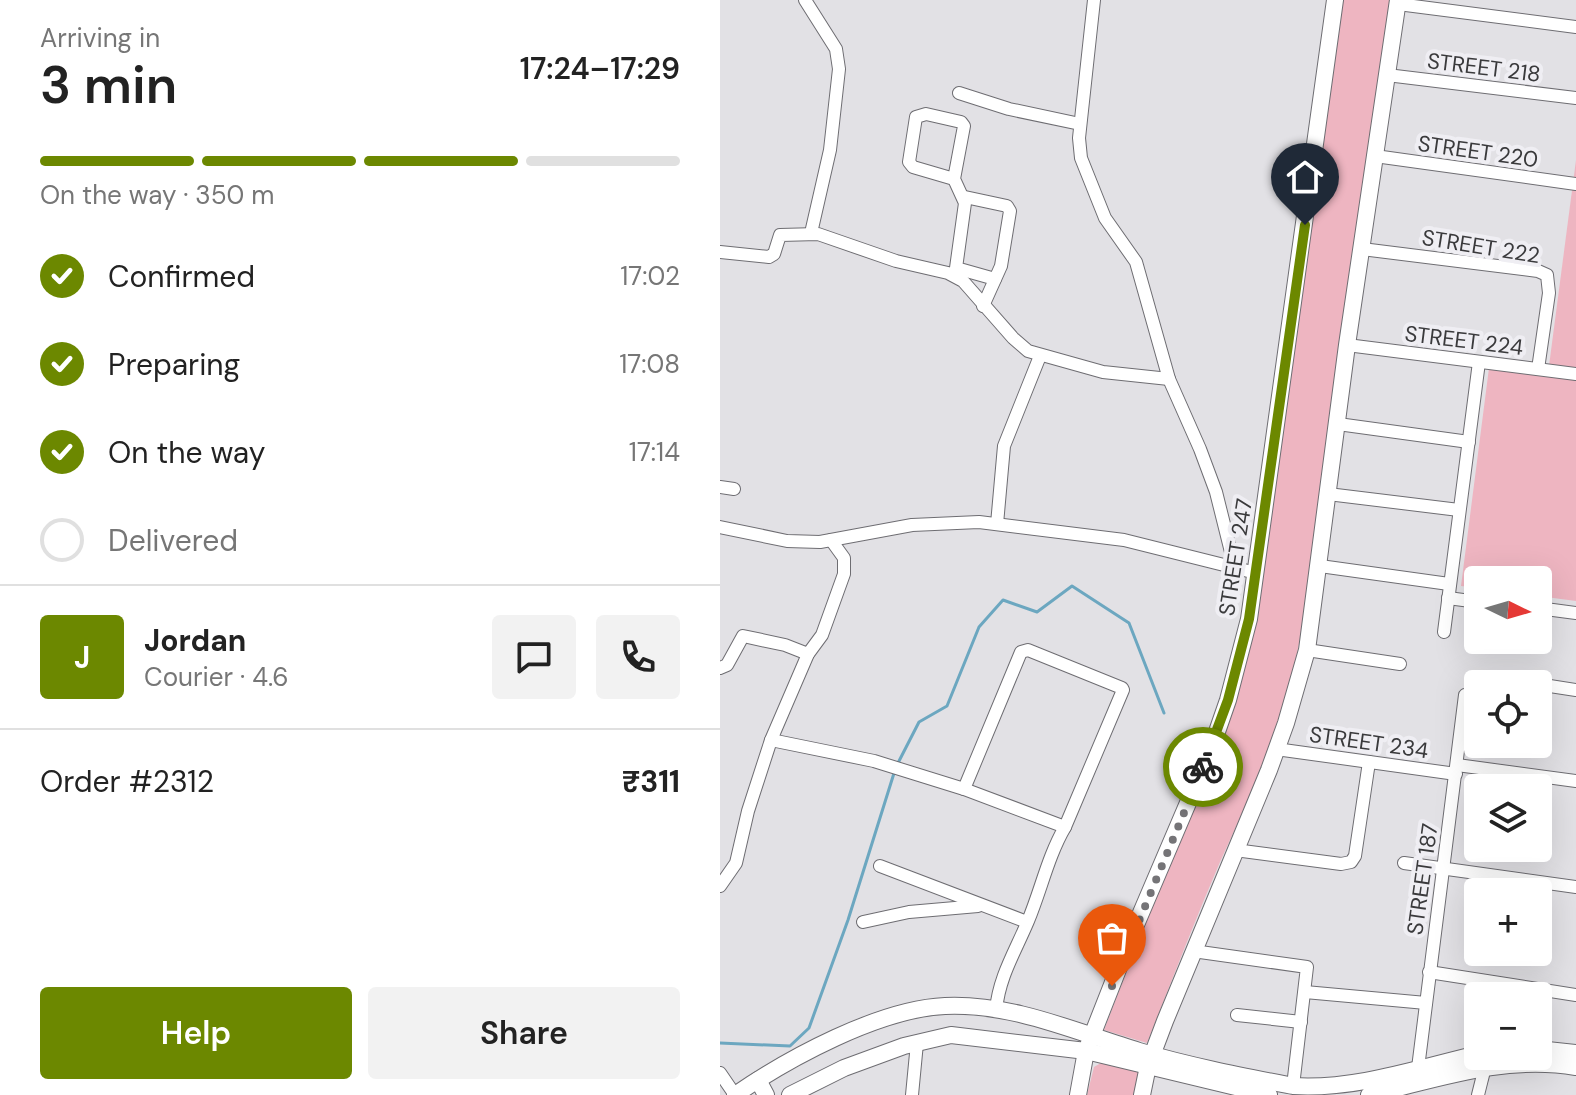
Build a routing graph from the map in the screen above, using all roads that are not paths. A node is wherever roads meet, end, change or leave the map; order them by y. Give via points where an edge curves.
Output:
1 (805, 0) edge
2 (1094, 0) edge
3 (1335, 0) edge
4 (1398, 2) edge
5 (1576, 27) edge
6 (1387, 75) junction
7 (959, 93) dead end
8 (1576, 98) edge
9 (1080, 124) junction
10 (1375, 156) junction
11 (954, 179) junction
12 (1576, 184) edge
13 (965, 197) junction
14 (811, 233) junction
15 (1362, 249) junction
16 (720, 252) edge
17 (995, 279) junction
18 (983, 306) junction
19 (1347, 345) junction
20 (1040, 356) junction
21 (1479, 362) junction
22 (1538, 369) junction
23 (1576, 374) edge
24 (1169, 379) junction
25 (1338, 424) junction
26 (1469, 442) junction
27 (720, 487) edge
28 (734, 489) dead end
29 (1328, 494) junction
30 (1459, 510) junction
31 (997, 524) junction
32 (720, 527) edge
33 (831, 540) junction
34 (1320, 566) junction
35 (1235, 568) junction
36 (1256, 573) junction
37 (1449, 584) junction
38 (1448, 598) junction
39 (1464, 600) edge
40 (1552, 610) edge
41 (1576, 613) edge
42 (1444, 632) dead end
43 (1307, 650) junction
44 (808, 654) junction
45 (1400, 664) dead end
46 (720, 668) edge
47 (1552, 686) edge
48 (1576, 690) edge
49 (1464, 703) edge
50 (771, 740) junction
51 (1276, 749) junction
52 (1369, 762) junction
53 (1456, 769) junction
54 (1576, 781) edge
55 (964, 789) junction
56 (1065, 827) junction
57 (1235, 850) junction
58 (1404, 863) dead end
59 (880, 866) dead end
60 (1443, 868) junction
61 (720, 886) edge
62 (1576, 887) edge
63 (982, 905) junction
64 (863, 922) dead end
65 (1027, 922) junction
66 (1193, 951) junction
67 (1429, 972) junction
68 (1305, 992) junction
69 (1576, 995) edge
70 (1426, 1003) junction
71 (996, 1010) junction
72 (1237, 1015) dead end
73 (1301, 1022) junction
74 (917, 1043) junction
75 (1089, 1044) junction
76 (1552, 1050) edge
77 (1576, 1053) edge
78 (1150, 1060) junction
79 (1464, 1062) edge
80 (1552, 1064) edge
81 (1464, 1065) edge
82 (1576, 1067) edge
83 (1418, 1068) junction
84 (1480, 1070) edge
85 (720, 1073) edge
86 (1293, 1086) junction
87 (762, 1087) edge
88 (795, 1094) edge
89 (735, 1095) edge
90 (912, 1095) edge
91 (1078, 1095) edge
92 (1142, 1095) edge
93 (1269, 1095) edge
94 (1369, 1095) edge
95 (1478, 1095) edge

1 - 14 street via 836,49 839,69 830,150
2 - 9 street
3 - 36 street, STREET 247
4 - 5 street
4 - 6 street
6 - 8 street, STREET 218
6 - 10 street
7 - 9 street
9 - 24 street via 1081,158 1105,218 1136,262
10 - 12 street, STREET 220
10 - 15 street
11 - 11 street via 964,126 926,114 916,117 909,162
11 - 13 street
13 - 17 street via 956,268
13 - 17 street via 1009,208
14 - 16 street via 780,235 769,257
14 - 18 street via 953,275
15 - 19 street
15 - 22 street, STREET 222 via 1547,275
17 - 18 street
18 - 20 street via 1013,338
19 - 21 street, STREET 224
19 - 25 street
20 - 24 street via 1103,372
20 - 31 street via 1004,446
21 - 22 street, STREET 224
21 - 26 street
22 - 23 street, STREET 224
24 - 35 street via 1216,492
25 - 26 street
25 - 29 street
26 - 30 street
27 - 28 street
29 - 30 street
29 - 34 street
30 - 37 street
31 - 33 street via 912,525
31 - 35 street via 1124,540
32 - 33 street via 787,541
33 - 44 street via 844,558 844,574 822,635
34 - 37 street
34 - 43 street
35 - 36 street
36 - 75 street, STREET 247 via 1224,712
37 - 38 street
38 - 39 street
38 - 42 street
40 - 41 street
43 - 45 street
43 - 51 street
44 - 46 street via 743,636
44 - 50 street
47 - 48 street
49 - 53 street, STREET 187
50 - 55 street
50 - 61 street via 736,863
51 - 52 street, STREET 234
51 - 57 street
52 - 53 street, STREET 234
52 - 57 street via 1351,862
53 - 54 street, STREET 234
53 - 60 street, STREET 187
55 - 56 street
55 - 56 street via 1019,655 1028,650 1123,690
56 - 65 street
57 - 66 street
58 - 60 street
59 - 63 street
60 - 62 street
60 - 67 street, STREET 187
63 - 64 street
63 - 65 street
65 - 71 street via 1004,971
66 - 68 street via 1307,967
66 - 78 street
67 - 69 street
67 - 70 street, STREET 187
68 - 70 street
68 - 73 street
70 - 83 street, STREET 187
71 - 75 street via 1038,1017
71 - 87 street via 946,1006 871,1023 790,1061
72 - 73 street
73 - 86 street
74 - 75 street via 951,1035
74 - 88 street via 844,1068
74 - 90 street
75 - 78 street
75 - 91 street, STREET 247
76 - 77 street
78 - 86 street
78 - 92 street
78 - 93 street
79 - 83 street
80 - 82 street
81 - 94 street
83 - 86 street via 1341,1085
84 - 95 street
85 - 89 street
87 - 89 street

